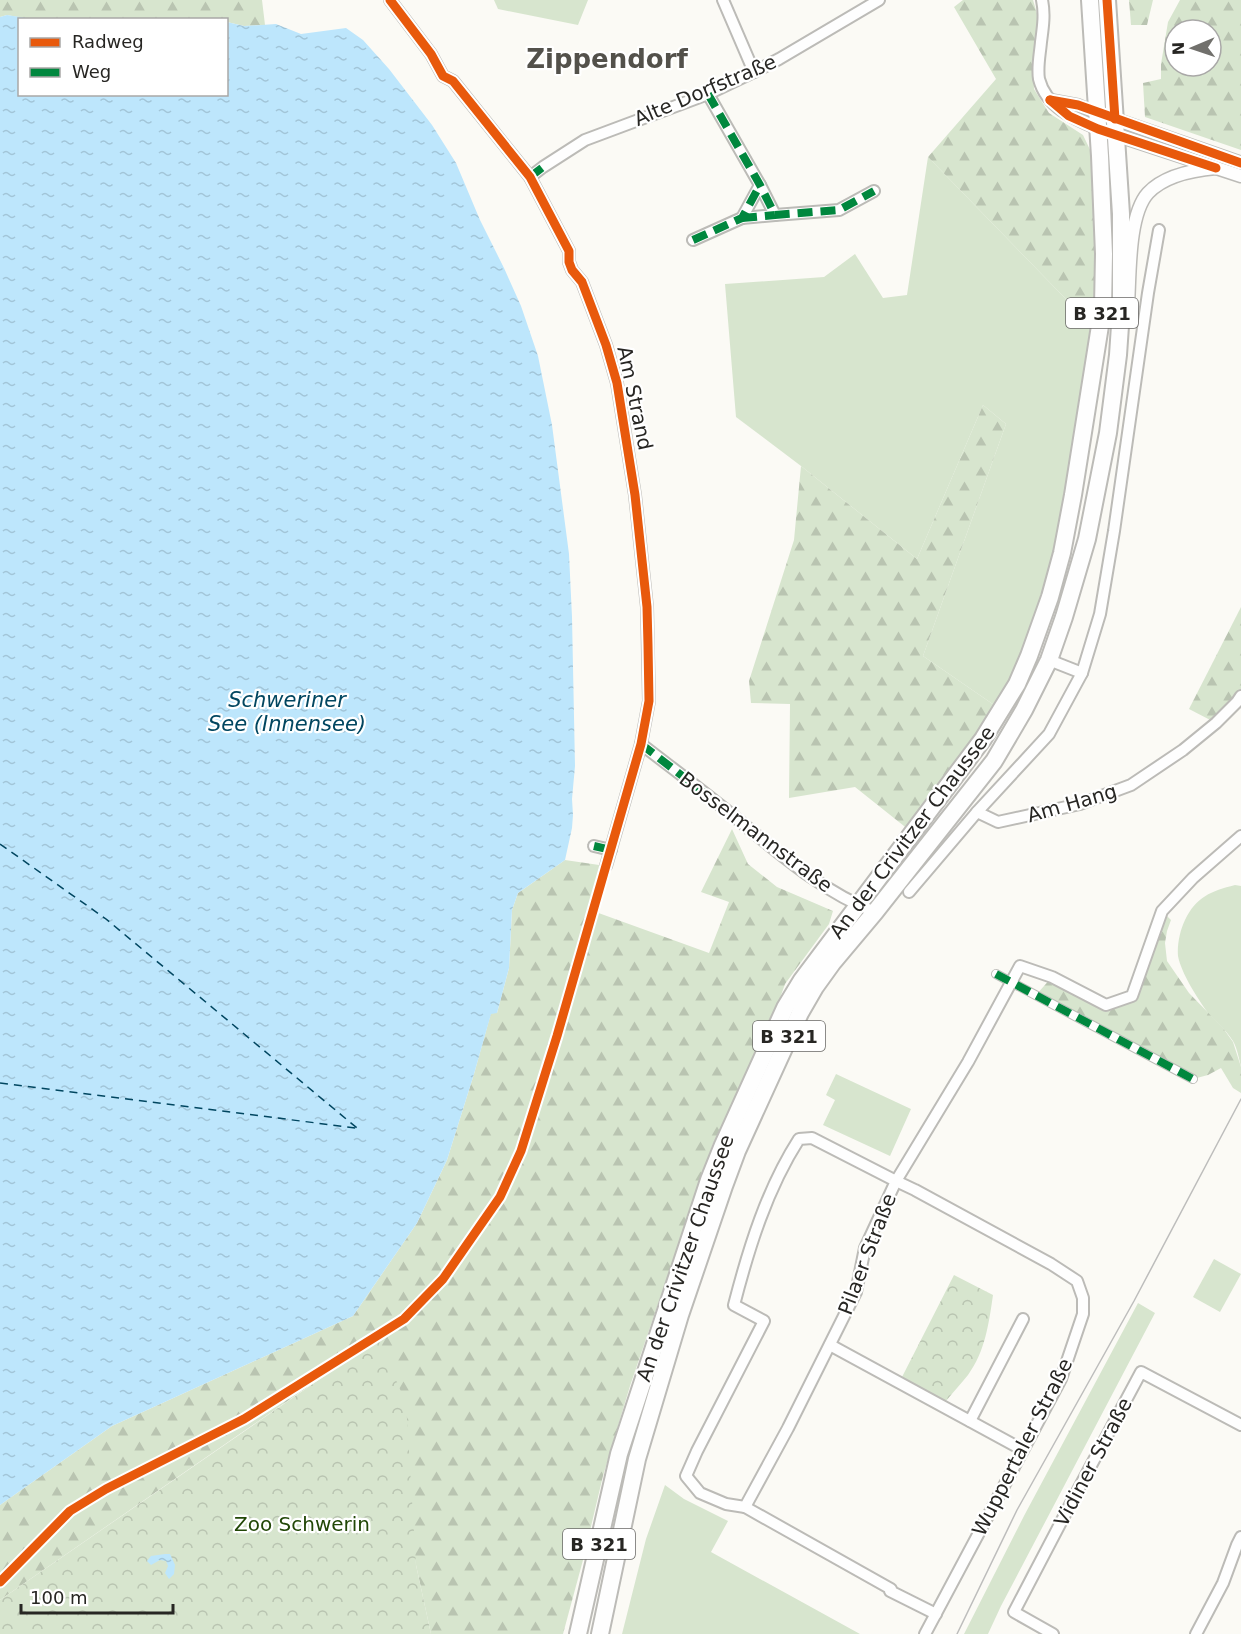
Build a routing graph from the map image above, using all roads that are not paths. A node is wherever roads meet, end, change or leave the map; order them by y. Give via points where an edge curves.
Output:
1 (390, 0) edge
2 (723, 0) edge
3 (879, 0) edge
4 (1042, 0) edge
5 (1090, 0) edge
6 (1107, 0) edge
7 (754, 72) junction
8 (708, 94) junction
9 (1050, 100) junction
10 (1097, 121) junction
11 (1116, 127) junction
12 (1241, 163) edge
13 (1216, 168) junction
14 (1241, 176) edge
15 (530, 177) junction
16 (760, 185) junction
17 (874, 191) dead end
18 (775, 215) junction
19 (742, 218) junction
20 (1159, 231) dead end
21 (693, 240) dead end
22 (1108, 433) junction
23 (1049, 660) junction
24 (1082, 673) junction
25 (1241, 696) edge
26 (641, 744) junction
27 (977, 812) junction
28 (1241, 836) edge
29 (594, 846) dead end
30 (611, 850) junction
31 (606, 866) dead end
32 (909, 892) dead end
33 (858, 906) junction
34 (875, 912) junction
35 (996, 974) dead end
36 (1009, 987) junction
37 (1193, 1079) dead end
38 (896, 1180) junction
39 (1023, 1319) dead end
40 (830, 1345) junction
41 (969, 1421) junction
42 (1241, 1425) edge
43 (1023, 1450) junction
44 (745, 1507) junction
45 (1241, 1537) edge
46 (936, 1614) junction
47 (578, 1634) edge
48 (600, 1634) edge
49 (925, 1634) edge
50 (1053, 1634) edge
51 (1196, 1634) edge

1 - 15 street, Am Strand via 444,76 453,81
2 - 7 street
3 - 7 street, Alte Dorfstraße
4 - 9 street via 1038,71
5 - 10 main road, An der Crivitzer Chaussee / B 321
6 - 11 main road, An der Crivitzer Chaussee / B 321
7 - 8 street, Alte Dorfstraße
8 - 15 street, Alte Dorfstraße via 590,137
8 - 16 street
9 - 10 street via 1078,105
9 - 10 street via 1069,116
10 - 11 street
10 - 33 main road, An der Crivitzer Chaussee / B 321 via 1104,254 1102,316 1074,495 1050,597 1029,656 1001,711 963,768
11 - 12 street
11 - 13 street
11 - 22 main road, An der Crivitzer Chaussee / B 321 via 1122,301
13 - 14 street
13 - 22 street, B 321 via 1180,174 1143,199 1134,225 1125,342
15 - 26 street, Am Strand via 569,251 569,262 582,282 617,383 647,607 649,700
16 - 18 street
16 - 19 street
17 - 18 street via 839,210
18 - 19 street
19 - 21 street
20 - 24 street, An der Crivitzer Chaussee via 1111,552 1100,614
22 - 23 main road, An der Crivitzer Chaussee / B 321 via 1087,539
23 - 24 street
23 - 34 main road, An der Crivitzer Chaussee / B 321 via 993,761
24 - 27 street, An der Crivitzer Chaussee via 1049,734
25 - 27 street, Am Hang via 1184,750 1131,785 1080,804 998,822
26 - 30 street, Am Strand
26 - 33 street, Bosselmannstraße via 802,870
27 - 32 street
28 - 36 street via 1162,911 1132,996 1106,1005 1052,977 1020,966
29 - 30 street
30 - 31 street, Am Strand
33 - 34 street, Bosselmannstraße
33 - 47 main road, An der Crivitzer Chaussee / B 321 via 785,1008 709,1180 619,1454
34 - 48 main road, An der Crivitzer Chaussee / B 321 via 821,979 800,1013 737,1151 680,1315 637,1459
35 - 36 street
36 - 37 street
36 - 38 street
38 - 40 street, Pilaer Straße via 865,1248 856,1292
38 - 43 street, Wuppertaler Straße via 1077,1281 1083,1314 1061,1379
38 - 44 street, Pilaer Straße via 812,1138 800,1139 786,1160 759,1221 734,1305 764,1321 686,1476 700,1493
39 - 41 street
40 - 41 street
40 - 44 street, Pilaer Straße
41 - 43 street
42 - 50 street, Vidiner Straße via 1141,1372 1014,1612
43 - 46 street, Wuppertaler Straße
44 - 46 street, Pilaer Straße
45 - 51 street via 1223,1583
46 - 49 street, Wuppertaler Straße

